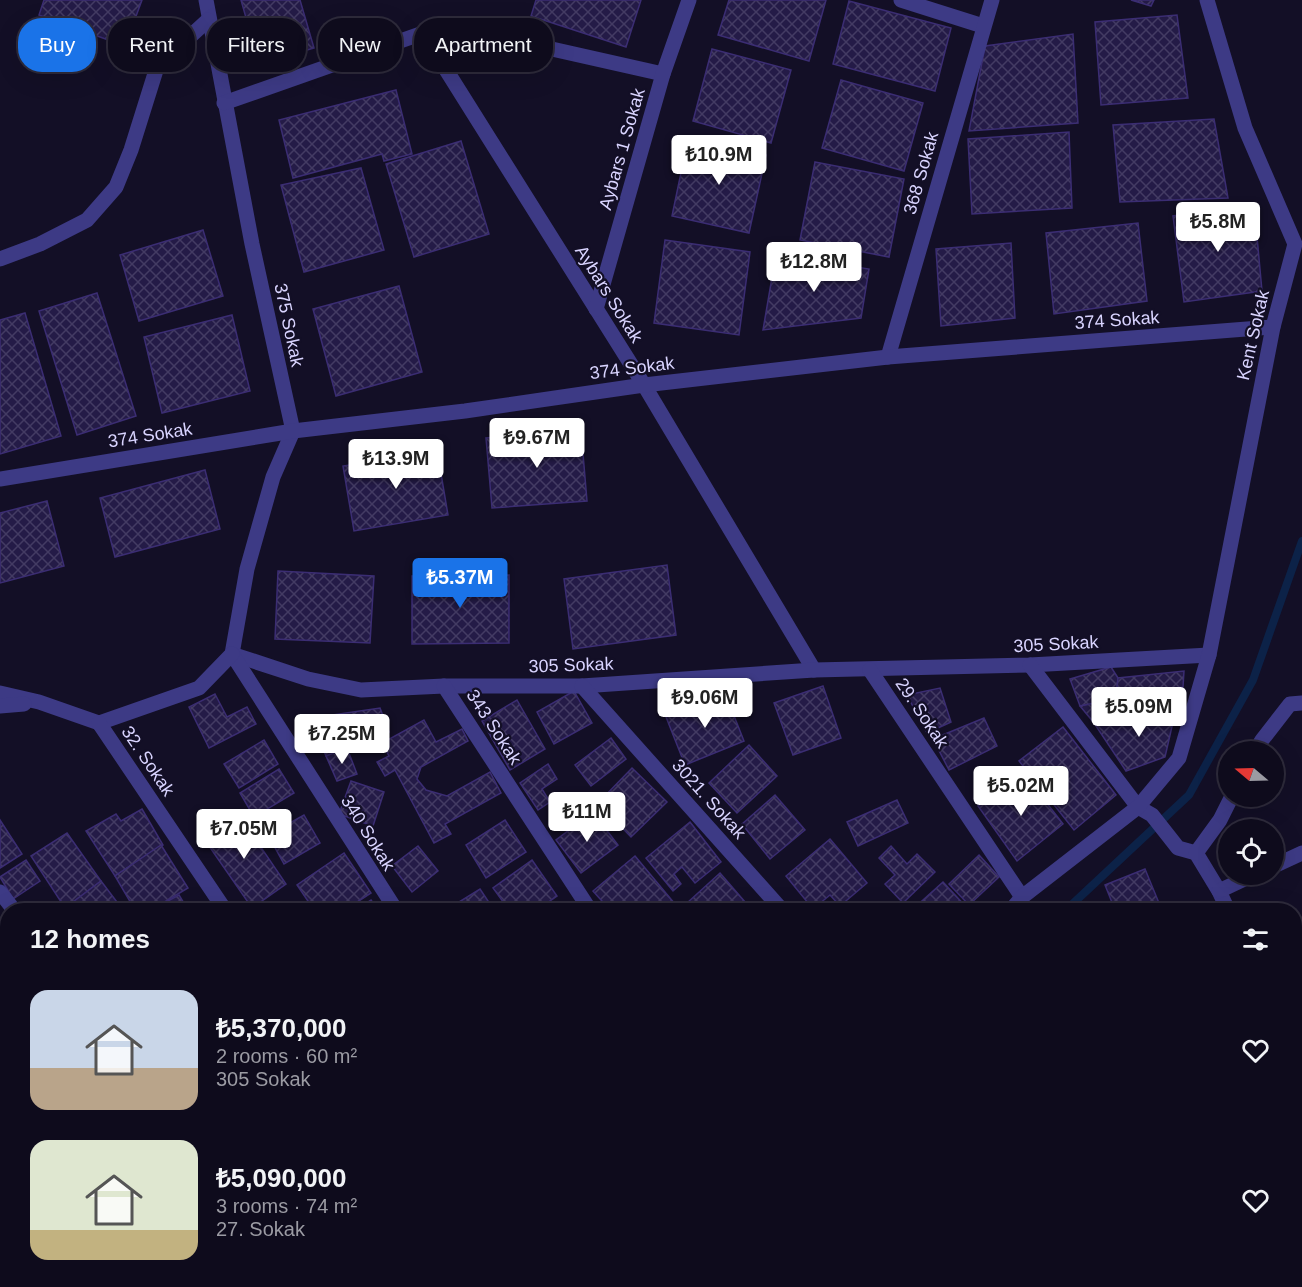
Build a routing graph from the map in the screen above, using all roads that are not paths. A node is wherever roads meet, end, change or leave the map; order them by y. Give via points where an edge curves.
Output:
1 (206, 0) edge
2 (689, 0) edge
3 (901, 0) edge
4 (992, 0) edge
5 (1207, 0) edge
6 (208, 18) edge
7 (207, 21) edge
8 (983, 26) junction
9 (414, 36) edge
10 (553, 49) edge
11 (218, 72) edge
12 (447, 72) edge
13 (663, 74) junction
14 (224, 103) junction
15 (1299, 244) edge
16 (0, 259) edge
17 (596, 309) junction
18 (1273, 327) junction
19 (888, 357) junction
20 (644, 386) junction
21 (293, 431) junction
22 (0, 479) edge
23 (232, 654) junction
24 (1209, 655) junction
25 (1030, 665) junction
26 (814, 670) junction
27 (870, 670) junction
28 (444, 686) junction
29 (582, 686) junction
30 (0, 693) edge
31 (39, 702) junction
32 (1302, 703) edge
33 (0, 706) edge
34 (99, 723) junction
35 (1261, 741) edge
36 (1138, 807) junction
37 (1226, 807) edge
38 (1196, 853) junction
39 (1302, 853) edge
40 (1284, 861) edge
41 (1232, 885) edge
42 (1219, 891) junction
43 (1022, 897) junction
44 (220, 903) edge
45 (392, 903) edge
46 (585, 903) edge
47 (776, 903) edge
48 (1017, 903) edge
49 (1225, 903) edge

1 - 6 street, 375 Sokak
2 - 13 street, Aybars 1 Sokak
3 - 8 street
4 - 8 street, 368 Sokak
5 - 15 street, Kent Sokak via 1245,128
7 - 16 street via 157,67 116,187 87,220
8 - 19 street, 368 Sokak
9 - 14 street
10 - 13 street
11 - 14 street, 375 Sokak
12 - 17 street, Aybars Sokak
13 - 17 street, Aybars 1 Sokak
14 - 21 street, 375 Sokak
15 - 18 street, Kent Sokak
17 - 20 street, Aybars Sokak
18 - 19 street, 374 Sokak
18 - 24 street, Kent Sokak
19 - 20 street, 374 Sokak
20 - 21 street, 374 Sokak
20 - 26 street, Aybars Sokak
21 - 22 street, 374 Sokak
21 - 23 street via 273,477 247,569
23 - 28 street, 305 Sokak via 308,679 361,690
23 - 34 street via 199,688
23 - 45 street, 340 Sokak
24 - 25 street, 305 Sokak
24 - 36 street, Kent Sokak via 1179,758
25 - 27 street, 305 Sokak
25 - 36 street
26 - 27 street, 305 Sokak
26 - 29 street, 305 Sokak
27 - 43 street, 29. Sokak
28 - 29 street, 305 Sokak
28 - 46 street, 343 Sokak
29 - 47 street, 3021. Sokak
30 - 31 street
31 - 33 street
31 - 34 street
32 - 35 street via 1290,704
34 - 44 street, 32. Sokak
36 - 38 street via 1152,815 1178,848
36 - 43 street, Kent Sokak
37 - 38 street
38 - 42 street
39 - 40 street
41 - 42 street
42 - 49 street
43 - 48 street, Kent Sokak

